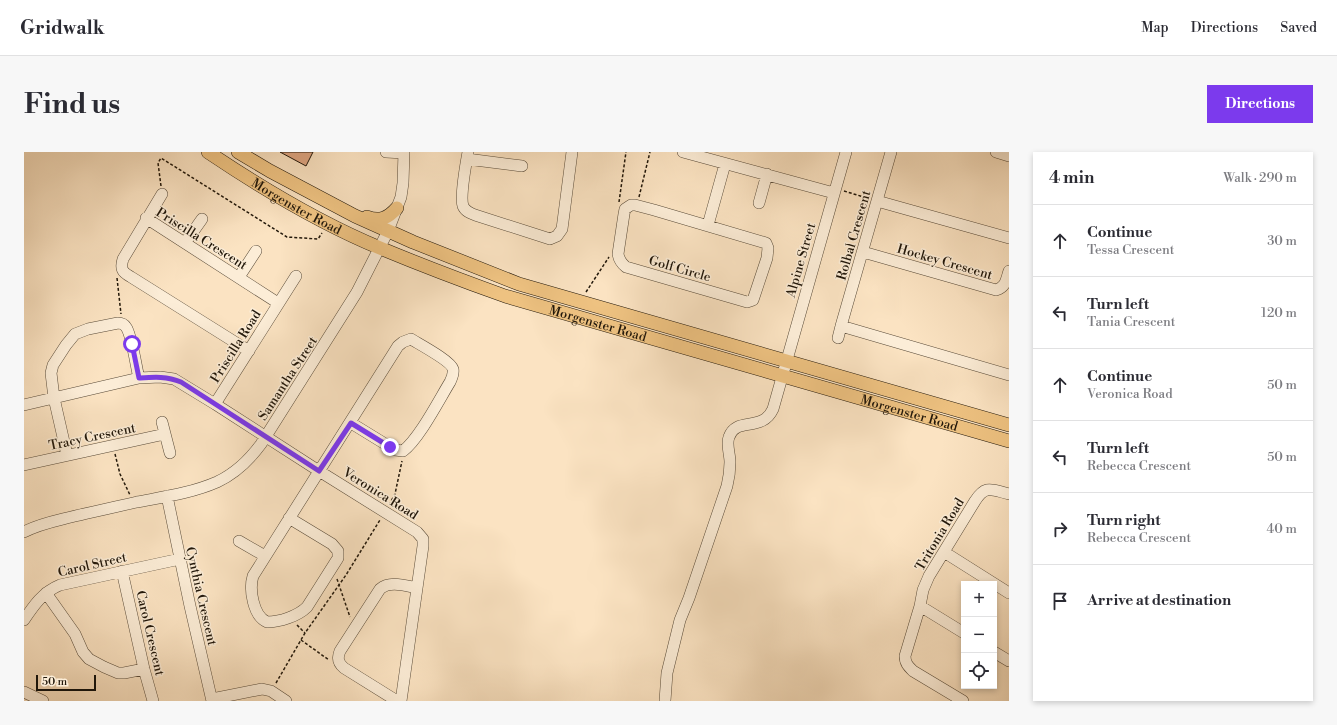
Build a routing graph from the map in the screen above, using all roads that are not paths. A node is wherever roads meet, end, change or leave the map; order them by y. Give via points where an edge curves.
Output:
1 (208, 152) edge
2 (238, 152) edge
3 (386, 152) edge
4 (404, 152) edge
5 (572, 152) edge
6 (683, 152) edge
7 (846, 152) edge
8 (891, 152) edge
9 (996, 152) edge
10 (467, 155) edge
11 (1009, 156) edge
12 (725, 164) junction
13 (522, 166) dead end
14 (767, 174) junction
15 (839, 192) junction
16 (162, 194) road end
17 (876, 200) junction
18 (759, 204) dead end
19 (397, 208) junction
20 (340, 209) junction
21 (146, 218) junction
22 (202, 219) dead end
23 (708, 225) junction
24 (388, 231) junction
25 (1009, 238) edge
26 (185, 243) junction
27 (379, 248) junction
28 (256, 251) dead end
29 (863, 252) junction
30 (1009, 271) edge
31 (296, 276) dead end
32 (239, 278) junction
33 (278, 303) junction
34 (841, 326) junction
35 (838, 338) dead end
36 (249, 351) junction
37 (786, 361) junction
38 (1009, 375) edge
39 (782, 376) junction
40 (139, 378) junction
41 (54, 398) junction
42 (215, 404) junction
43 (24, 405) edge
44 (162, 422) dead end
45 (351, 423) junction
46 (1009, 425) edge
47 (165, 434) junction
48 (265, 437) junction
49 (1009, 441) edge
50 (170, 453) dead end
51 (67, 455) junction
52 (24, 465) edge
53 (319, 471) junction
54 (1009, 494) edge
55 (167, 496) junction
56 (290, 518) junction
57 (24, 532) edge
58 (239, 541) dead end
59 (944, 552) junction
60 (265, 556) junction
61 (180, 560) junction
62 (122, 571) junction
63 (417, 588) junction
64 (1008, 589) edge
65 (46, 593) junction
66 (920, 606) junction
67 (24, 620) edge
68 (961, 631) edge
69 (996, 653) edge
70 (1009, 661) edge
71 (144, 669) junction
72 (24, 692) edge
73 (212, 700) edge
74 (42, 701) edge
75 (153, 701) edge
76 (286, 701) edge
77 (397, 701) edge
78 (401, 701) edge
79 (665, 701) edge
80 (963, 701) edge

1 - 27 main road, Morgenster Road via 327,223
2 - 20 main road, Morgenster Road
3 - 4 street
4 - 19 street, Samantha Street via 402,191
5 - 10 street via 562,229 558,236 550,239 475,215 465,209 462,201
6 - 12 street
7 - 15 street, Alpine Street
8 - 17 street, Rolbal Crescent
9 - 11 street
10 - 13 street
12 - 14 street
12 - 23 street
14 - 15 street
14 - 18 street
15 - 37 street, Alpine Street
16 - 21 street
17 - 25 street
17 - 29 street, Rolbal Crescent
19 - 20 main road via 386,218 377,219
19 - 24 street, Samantha Street
20 - 24 main road, Morgenster Road
21 - 26 street, Priscilla Crescent
21 - 36 street, Priscilla Crescent via 123,259 122,270
22 - 26 street
23 - 23 street, Golf Circle via 631,205 625,209 619,260 626,267 747,302 752,301 767,258 768,245
24 - 27 street, Samantha Street
24 - 37 main road, Morgenster Road via 519,284
26 - 32 street, Priscilla Crescent
27 - 39 main road, Morgenster Road via 505,296
27 - 48 street, Samantha Street via 358,292
28 - 32 street
29 - 30 street, Hockey Crescent via 996,290 1005,284
29 - 34 street, Rolbal Crescent
31 - 33 street, Priscilla Road
32 - 33 street, Priscilla Crescent
33 - 36 street, Priscilla Road
34 - 35 street, Rolbal Crescent
34 - 38 street
36 - 42 street, Priscilla Road
37 - 39 street, Alpine Street
37 - 46 main road, Morgenster Road
39 - 49 main road, Morgenster Road
39 - 79 street, Alpine Street via 771,414 759,423 736,427 728,438 730,474 680,620 667,673
40 - 41 street, Veronica Road
40 - 41 street via 126,326 118,323 81,331 69,342 53,365 51,373
40 - 42 street, Veronica Road via 160,377 174,380
41 - 43 street, Veronica Road
41 - 51 street
42 - 48 street, Veronica Road
44 - 47 street
45 - 45 street via 398,346 403,342 411,339 451,365 453,376 450,382 409,446 403,451 390,447
45 - 53 street
47 - 50 street
47 - 51 street, Tracy Crescent
48 - 53 street, Veronica Road
48 - 55 street, Samantha Street via 240,467 224,478
51 - 52 street, Tracy Crescent
53 - 56 street
53 - 63 street, Veronica Road via 416,532 423,540
54 - 59 street, Tritonia Road via 984,490
55 - 57 street, Samantha Street via 49,523
55 - 61 street, Cynthia Crescent
56 - 60 street
56 - 60 street via 335,547 339,554 333,568 302,612 270,622 259,616 250,584
58 - 60 street
59 - 64 street
59 - 66 street, Tritonia Road via 929,576
61 - 62 street, Carol Street
61 - 73 street, Cynthia Crescent
62 - 65 street, Carol Street via 60,585
62 - 71 street, Carol Crescent
63 - 77 street via 392,584 380,589 338,656 340,665
63 - 78 street, Veronica Road
65 - 67 street, Carol Street
65 - 71 street via 89,658 118,673
66 - 68 street
66 - 80 street, Tritonia Road via 905,656 907,666
69 - 70 street
71 - 75 street, Carol Crescent
72 - 74 street
73 - 76 street via 262,689 271,691

